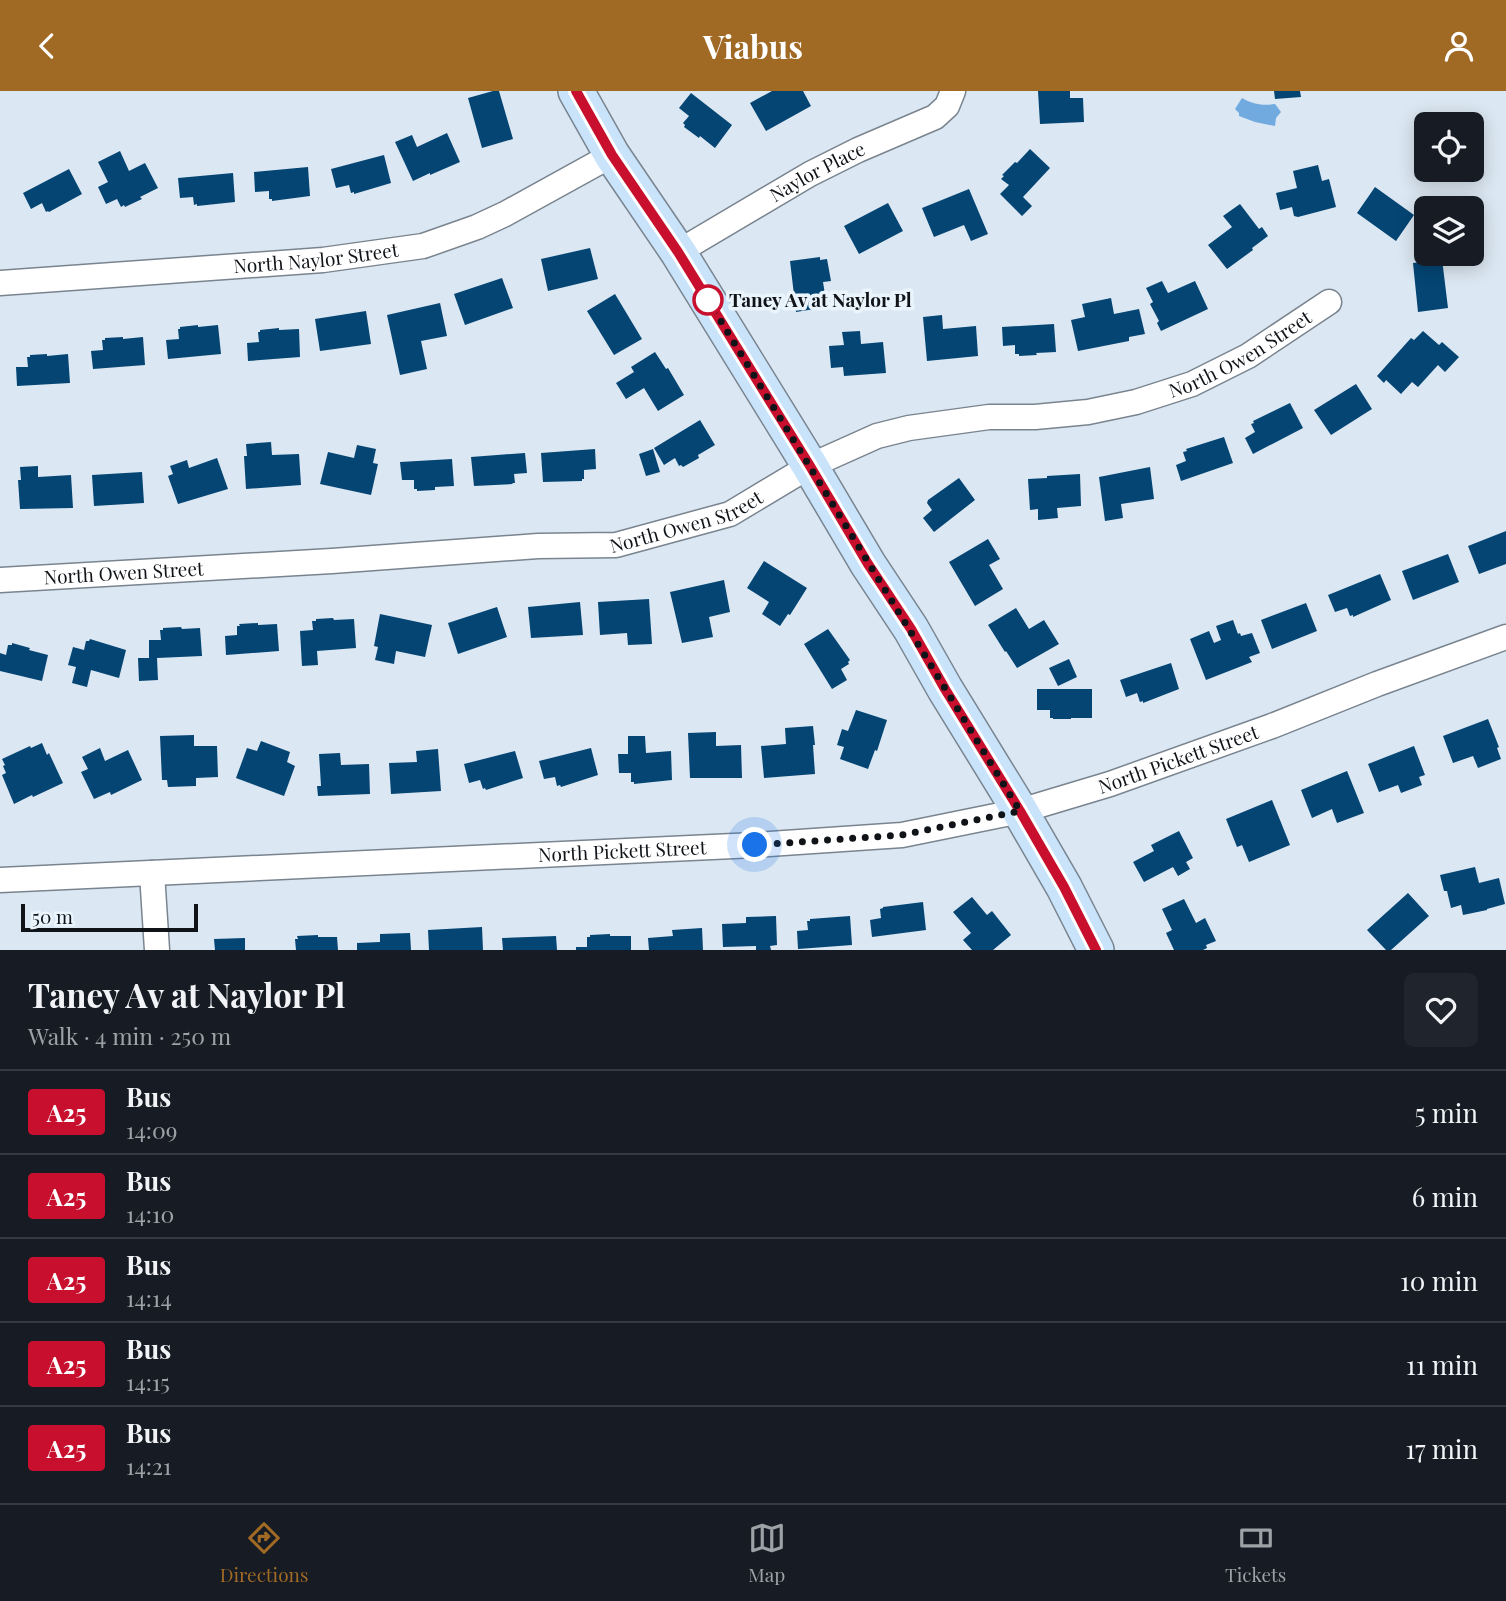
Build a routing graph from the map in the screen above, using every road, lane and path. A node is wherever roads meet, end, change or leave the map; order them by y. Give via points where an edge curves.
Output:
1 (576, 91) edge
2 (953, 91) edge
3 (612, 155) junction
4 (678, 252) junction
5 (0, 283) edge
6 (1329, 302) dead end
7 (810, 466) junction
8 (0, 580) edge
9 (1506, 637) edge
10 (1020, 811) junction
11 (152, 873) junction
12 (0, 880) edge
13 (157, 950) edge
14 (1096, 950) edge

1 - 3 street
2 - 4 street, Naylor Place via 947,106 935,117 810,174
3 - 4 street
3 - 5 street, North Naylor Street via 505,214 423,246 323,260
4 - 7 street
6 - 7 street, North Owen Street via 1248,356 1192,384 1136,402 1088,412 989,417 909,428 877,436
7 - 8 street, North Owen Street via 730,514 616,545
7 - 10 street
9 - 10 street, North Pickett Street via 1272,726
10 - 11 street, North Pickett Street via 902,835
10 - 14 street
11 - 12 street, North Pickett Street
11 - 13 street

